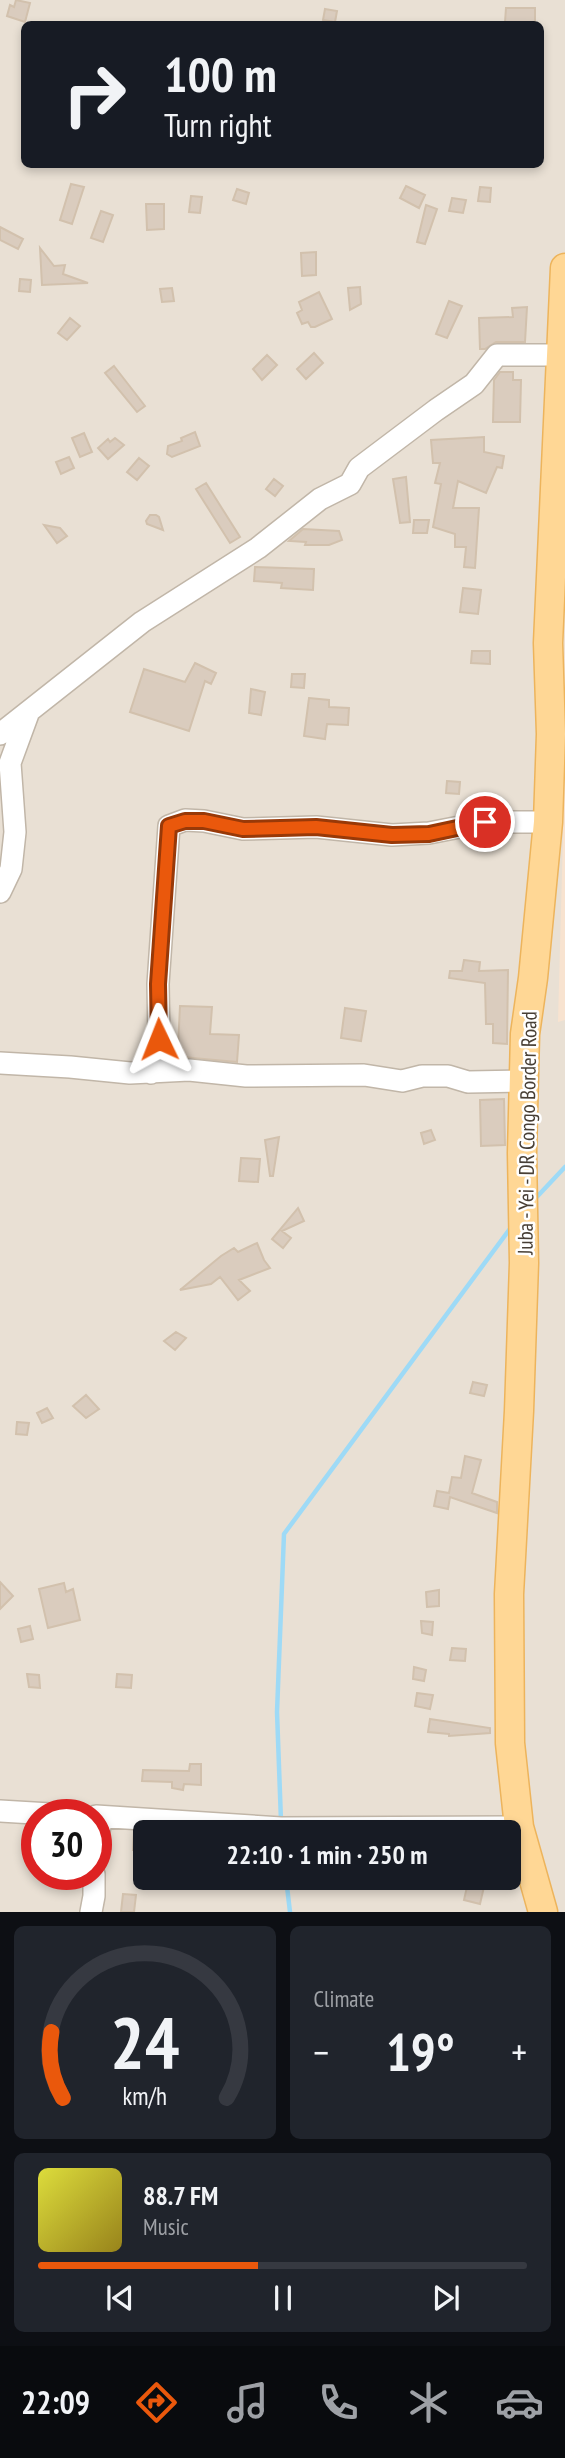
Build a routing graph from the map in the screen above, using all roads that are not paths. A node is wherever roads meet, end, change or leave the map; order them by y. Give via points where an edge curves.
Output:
1 (565, 268) edge
2 (561, 355) junction
3 (28, 714) junction
4 (0, 734) edge
5 (548, 822) junction
6 (0, 892) edge
7 (0, 1063) edge
8 (151, 1073) junction
9 (524, 1081) junction
10 (0, 1811) edge
11 (21, 1812) edge
12 (112, 1818) edge
13 (149, 1820) edge
14 (518, 1820) edge
15 (521, 1834) edge
16 (94, 1890) edge
17 (91, 1912) edge
18 (543, 1912) edge

1 - 2 main road, Juba - Yei - DR Congo Border Road
2 - 3 street via 498,355 474,384 359,468 350,484 320,499 258,548 142,622
2 - 5 main road, Juba - Yei - DR Congo Border Road via 548,643
3 - 4 street
3 - 6 street via 10,763 15,832 11,869
5 - 8 street via 485,822 429,834 392,835 316,827 243,829 204,821 169,826 158,984 159,1039
5 - 9 main road, Juba - Yei - DR Congo Border Road
7 - 8 street
8 - 9 street via 189,1070 246,1076 364,1075 402,1081 448,1076 468,1082
9 - 14 main road, Juba - Yei - DR Congo Border Road via 524,1263 509,1594 510,1743
10 - 11 street
12 - 13 street
15 - 18 main road, Juba - Yei - DR Congo Border Road
16 - 17 street

